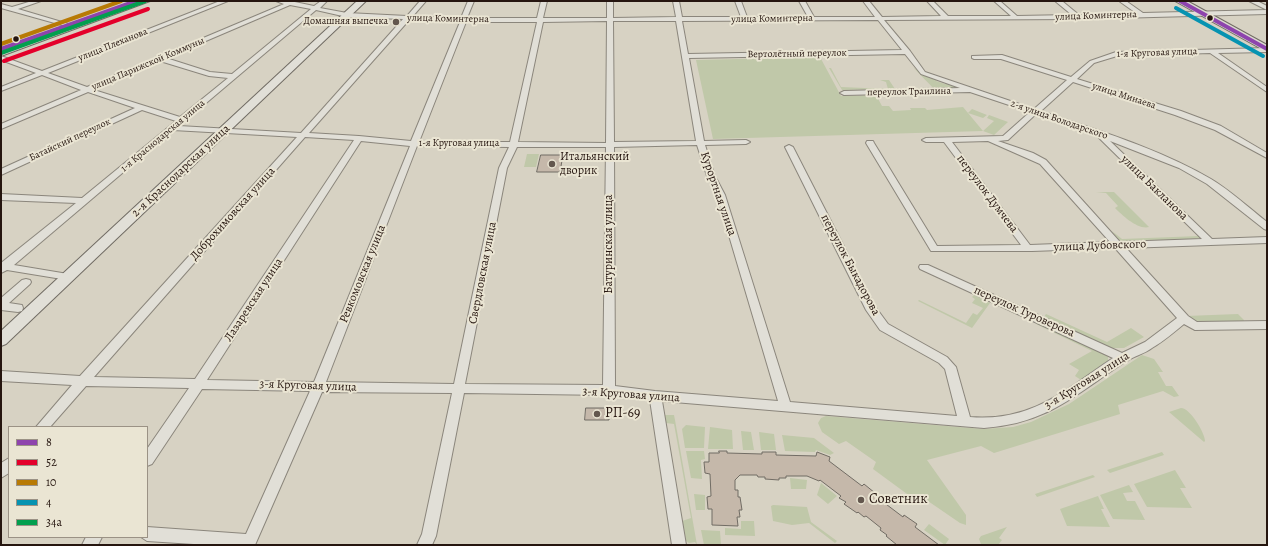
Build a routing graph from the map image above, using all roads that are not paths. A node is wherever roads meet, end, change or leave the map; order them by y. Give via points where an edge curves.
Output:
1 (38, 1) edge
2 (136, 1) edge
3 (145, 1) edge
4 (225, 1) edge
5 (279, 1) edge
6 (324, 1) edge
7 (362, 1) edge
8 (423, 1) edge
9 (471, 1) edge
10 (544, 1) edge
11 (610, 1) edge
12 (676, 1) edge
13 (738, 1) edge
14 (802, 1) edge
15 (866, 1) edge
16 (930, 1) edge
17 (997, 1) edge
18 (1058, 1) edge
19 (1122, 1) edge
20 (1180, 1) edge
21 (1190, 1) edge
22 (1252, 1) edge
23 (292, 2) edge
24 (1, 6) edge
25 (1267, 8) edge
26 (13, 9) junction
27 (315, 9) junction
28 (1267, 12) edge
29 (1, 13) edge
30 (1203, 14) junction
31 (1214, 14) junction
32 (347, 15) junction
33 (1142, 15) junction
34 (1078, 17) junction
35 (880, 18) junction
36 (946, 18) junction
37 (1016, 18) junction
38 (408, 19) junction
39 (812, 19) junction
40 (464, 20) junction
41 (542, 20) junction
42 (609, 20) junction
43 (680, 20) junction
44 (745, 20) junction
45 (69, 25) junction
46 (1267, 42) edge
47 (1, 49) edge
48 (1267, 50) edge
49 (908, 52) junction
50 (1212, 52) junction
51 (1, 53) edge
52 (686, 56) junction
53 (974, 57) dead end
54 (1, 58) edge
55 (161, 59) junction
56 (44, 73) junction
57 (234, 76) junction
58 (1071, 79) junction
59 (1, 89) edge
60 (88, 90) junction
61 (974, 90) junction
62 (1267, 90) edge
63 (844, 93) dead end
64 (140, 108) junction
65 (1035, 111) junction
66 (181, 120) junction
67 (1, 127) edge
68 (172, 128) junction
69 (224, 131) junction
70 (1098, 133) junction
71 (304, 135) junction
72 (359, 138) junction
73 (926, 140) dead end
74 (947, 140) junction
75 (1002, 141) junction
76 (746, 142) dead end
77 (870, 143) dead end
78 (414, 144) junction
79 (514, 144) junction
80 (702, 144) junction
81 (609, 145) junction
82 (789, 147) dead end
83 (1267, 156) edge
84 (1, 172) edge
85 (1, 197) edge
86 (84, 201) junction
87 (1267, 227) edge
88 (1267, 240) edge
89 (1211, 243) junction
90 (1119, 245) junction
91 (1027, 247) junction
92 (924, 267) dead end
93 (3, 268) edge
94 (68, 277) junction
95 (26, 282) dead end
96 (1, 305) edge
97 (18, 308) dead end
98 (1184, 319) junction
99 (1267, 325) edge
100 (1, 340) edge
101 (1123, 358) junction
102 (1, 376) edge
103 (84, 381) junction
104 (199, 383) junction
105 (318, 387) junction
106 (460, 390) junction
107 (609, 390) junction
108 (655, 396) junction
109 (785, 406) junction
110 (965, 421) junction
111 (43, 426) edge
112 (148, 459) edge
113 (148, 534) edge
114 (249, 543) edge
115 (424, 545) edge
116 (679, 545) edge

1 - 26 street
2 - 45 main road
3 - 51 main road
4 - 56 street, улица Плеханова
5 - 23 street, улица Коминтерна
6 - 27 street, 1-я Краснодарская улица
7 - 32 street, 2-я Краснодарская улица
8 - 38 street, Доброхимовская улица
9 - 40 street, Ревкомовская улица
10 - 41 street, Свердловская улица
11 - 42 street, Батуринская улица
12 - 43 street, Курортная улица
13 - 44 street
14 - 39 street
15 - 35 street, 2-я улица Володарского
16 - 36 street
17 - 37 street
18 - 34 street
19 - 33 street
20 - 30 main road
21 - 31 main road
22 - 25 street
23 - 27 street, улица Коминтерна
23 - 55 street, улица Парижской Коммуны
24 - 26 street
26 - 29 street
26 - 45 street
27 - 32 street, улица Коминтерна
27 - 57 street, 1-я Краснодарская улица
28 - 31 street, улица Коминтерна
30 - 31 street, улица Коминтерна
30 - 33 street, улица Коминтерна
30 - 48 main road
31 - 46 main road
32 - 38 street, улица Коминтерна
32 - 69 street, 2-я Краснодарская улица
33 - 34 street, улица Коминтерна
34 - 37 street, улица Коминтерна
35 - 36 street, улица Коминтерна
35 - 39 street, улица Коминтерна
35 - 49 street, 2-я улица Володарского
36 - 37 street, улица Коминтерна
38 - 40 street, улица Коминтерна
38 - 71 street, Доброхимовская улица
39 - 44 street, улица Коминтерна
40 - 41 street, улица Коминтерна
40 - 78 street, Ревкомовская улица
41 - 42 street, улица Коминтерна
41 - 79 street, Свердловская улица
42 - 43 street, улица Коминтерна
42 - 81 street, Батуринская улица
43 - 44 street, улица Коминтерна
43 - 52 street, Курортная улица
45 - 47 main road
48 - 50 street, 1-я Круговая улица
49 - 52 street, Вертолётный переулок
49 - 61 street, 2-я улица Володарского via 923,72
50 - 58 street, 1-я Круговая улица via 1116,54 1092,62
50 - 62 street
52 - 80 street, Курортная улица
53 - 58 street, улица Минаева via 1002,57
54 - 56 street
55 - 57 street via 209,74
55 - 60 street, улица Парижской Коммуны
56 - 59 street, улица Плеханова
56 - 60 street
57 - 66 street, 1-я Краснодарская улица
58 - 65 street, 1-я Круговая улица
58 - 83 street, улица Минаева via 1218,128
60 - 64 street
60 - 67 street, улица Парижской Коммуны
61 - 63 street, переулок Траилина
61 - 65 street, 2-я улица Володарского
64 - 66 street
64 - 84 street, Батайский переулок
65 - 70 street, 2-я улица Володарского
65 - 75 street, 1-я Круговая улица
66 - 68 street, 1-я Краснодарская улица
68 - 69 street, 1-я Круговая улица
68 - 86 street, 1-я Краснодарская улица
69 - 71 street, 1-я Круговая улица
69 - 94 street, 2-я Краснодарская улица
70 - 87 street, 2-я улица Володарского via 1182,166 1210,182
70 - 89 street, улица Бакланова
71 - 72 street, 1-я Круговая улица
71 - 103 street, Доброхимовская улица
72 - 78 street, 1-я Круговая улица
72 - 104 street, Лазаревская улица
73 - 74 street
74 - 75 street
74 - 91 street, переулок Думчева
75 - 90 street via 1043,162
76 - 80 street, 1-я Круговая улица
77 - 91 street, улица Дубовского via 934,249
78 - 79 street, 1-я Круговая улица
78 - 105 street, Ревкомовская улица
79 - 81 street, 1-я Круговая улица
79 - 106 street, Свердловская улица via 503,168
80 - 81 street, 1-я Круговая улица
80 - 109 street, Курортная улица via 702,152 721,195
81 - 107 street, Батуринская улица
82 - 110 street, переулок Быкадорова via 870,307 884,327 944,360 950,367
85 - 86 street
86 - 93 street, 1-я Краснодарская улица
88 - 89 street, улица Дубовского
89 - 90 street, улица Дубовского
90 - 91 street, улица Дубовского
90 - 98 street
92 - 101 street, переулок Туроверова
93 - 94 street
94 - 100 street, 2-я Краснодарская улица
95 - 96 street
96 - 97 street
98 - 99 street via 1195,326
98 - 101 street, 3-я Круговая улица via 1149,345
101 - 110 street, 3-я Круговая улица via 1063,399 1027,417 1004,423
102 - 103 street, 3-я Круговая улица
103 - 104 street, 3-я Круговая улица
103 - 111 street, Доброхимовская улица
104 - 105 street, 3-я Круговая улица
104 - 112 street, Лазаревская улица
105 - 106 street, 3-я Круговая улица
105 - 114 street, Ревкомовская улица
106 - 107 street, 3-я Круговая улица
106 - 115 street, Свердловская улица via 429,536
107 - 108 street, 3-я Круговая улица
108 - 109 street, 3-я Круговая улица
108 - 116 street
109 - 110 street, 3-я Круговая улица
113 - 114 street

